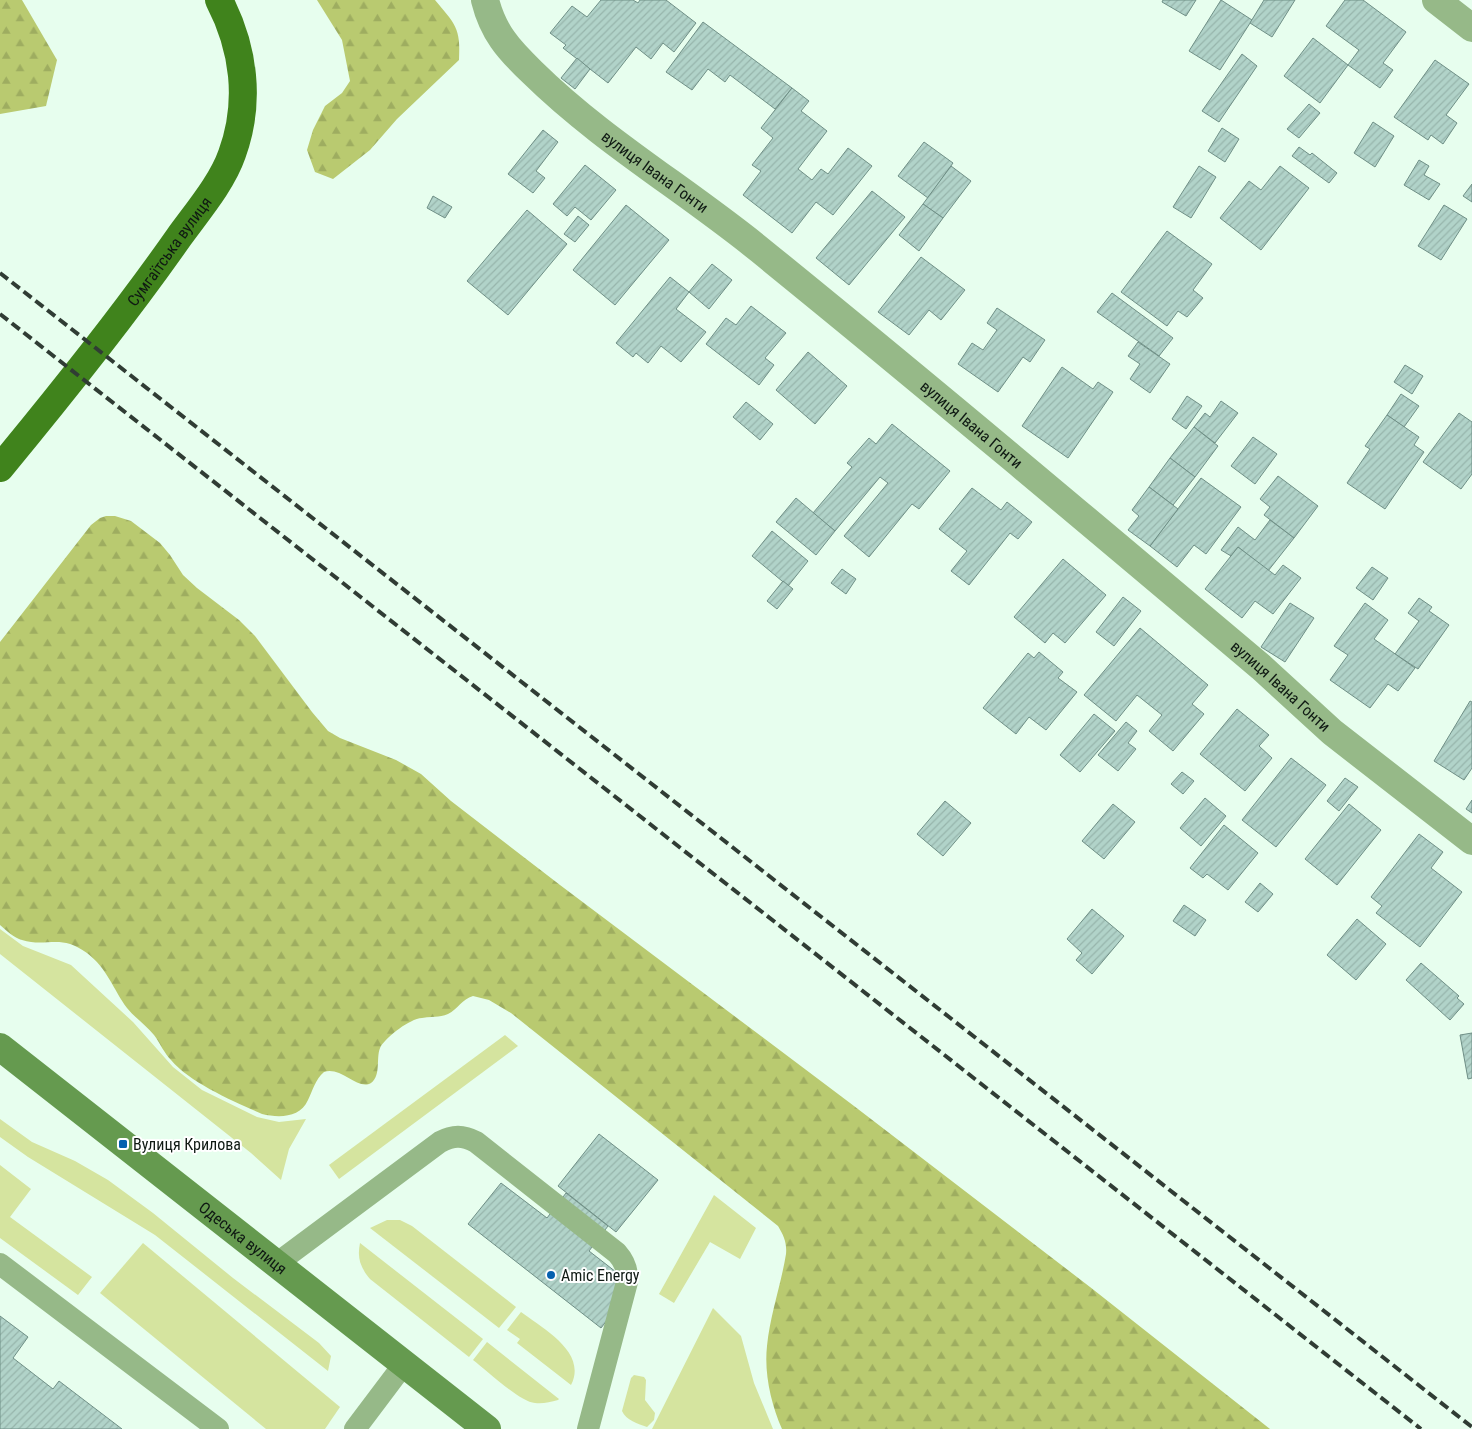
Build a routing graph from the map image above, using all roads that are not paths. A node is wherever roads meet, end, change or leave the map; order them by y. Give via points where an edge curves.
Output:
1 (219, 0) edge
2 (485, 0) edge
3 (1436, 0) edge
4 (1472, 28) edge
5 (0, 468) edge
6 (1472, 841) edge
7 (0, 1047) edge
8 (0, 1264) edge
9 (276, 1264) junction
10 (404, 1364) junction
11 (218, 1429) edge
12 (355, 1429) edge
13 (487, 1429) edge
14 (588, 1429) edge

1 - 5 main road, Сумгаїтська вулиця via 235,38 244,86 242,114 232,155 136,298
2 - 6 street, вулиця Івана Гонти via 500,37 562,101 758,248 1261,667 1332,732
3 - 4 street
7 - 9 main road, Одеська вулиця
8 - 11 lane
9 - 10 main road, Одеська вулиця
9 - 14 lane via 440,1142 458,1136 476,1142 616,1252 626,1266 627,1282
10 - 12 lane
10 - 13 main road, Одеська вулиця

